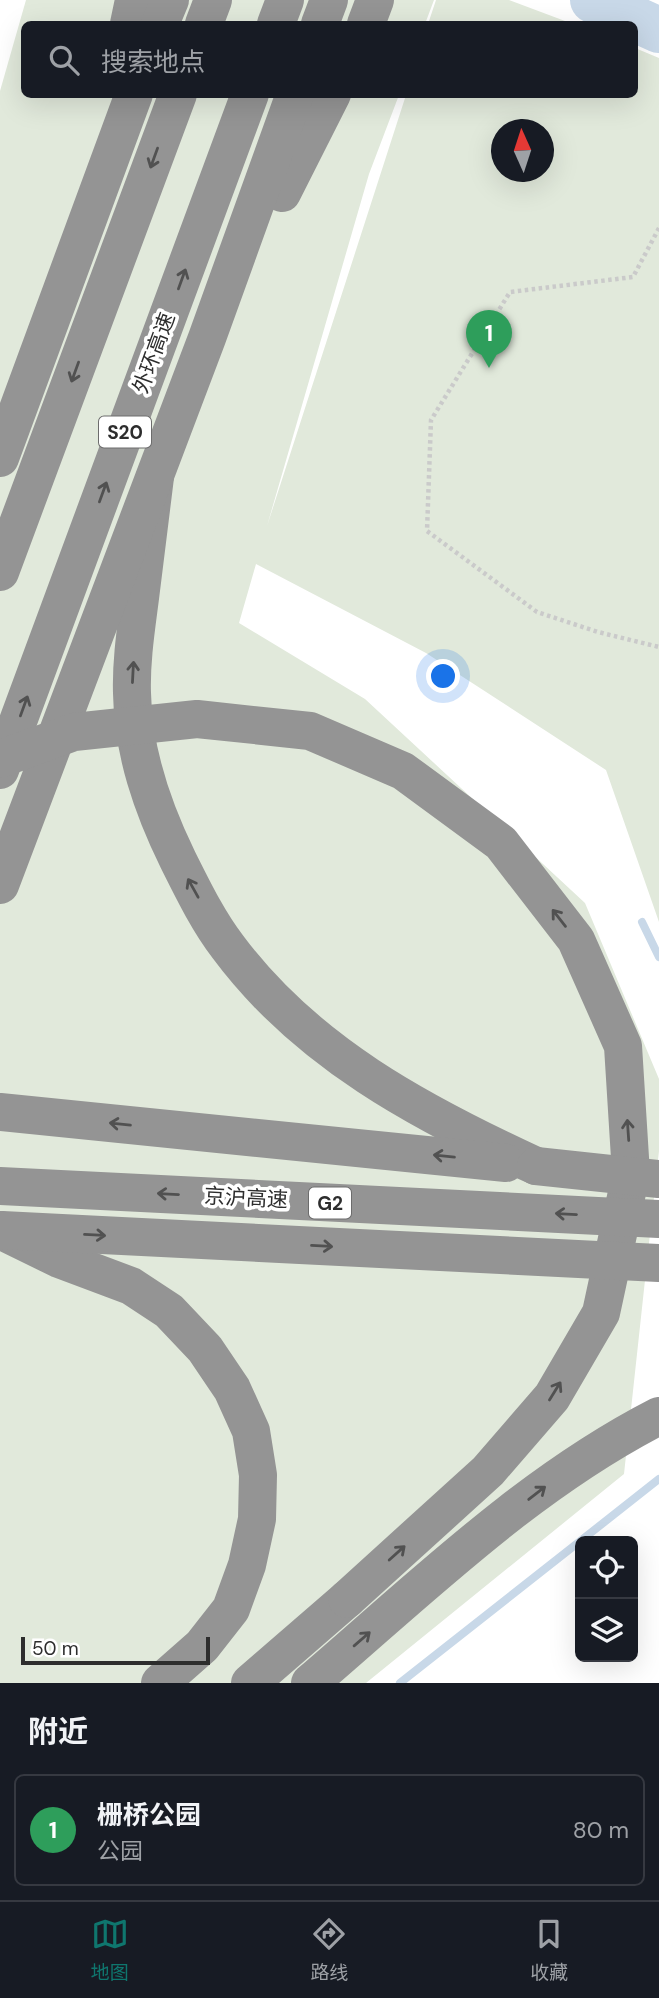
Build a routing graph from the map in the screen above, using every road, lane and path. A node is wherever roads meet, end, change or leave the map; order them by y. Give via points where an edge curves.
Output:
1 (135, 0) edge
2 (170, 0) edge
3 (213, 0) edge
4 (329, 0) edge
5 (375, 0) edge
6 (131, 21) edge
7 (161, 21) edge
8 (205, 21) edge
9 (321, 21) edge
10 (367, 21) edge
11 (114, 98) edge
12 (133, 98) edge
13 (177, 98) edge
14 (249, 98) edge
15 (294, 98) edge
16 (330, 98) edge
17 (90, 212) junction
18 (659, 228) edge
19 (207, 338) junction
20 (0, 458) edge
21 (155, 477) junction
22 (0, 572) edge
23 (659, 647) edge
24 (0, 759) edge
25 (0, 770) edge
26 (0, 885) edge
27 (0, 1112) edge
28 (536, 1166) junction
29 (659, 1179) edge
30 (0, 1186) edge
31 (659, 1219) edge
32 (1, 1230) edge
33 (659, 1263) edge
34 (659, 1416) edge
35 (160, 1683) edge
36 (250, 1683) edge
37 (310, 1683) edge

1 - 6 highway
2 - 7 highway
3 - 8 highway
4 - 9 highway
5 - 10 highway
11 - 17 highway
12 - 17 highway
13 -> 22 highway
25 -> 14 highway, 外环高速 / S20
15 - 19 highway
16 - 19 highway
17 - 20 highway
18 - 23 path via 633,277 510,292 431,420 427,531 537,612
19 - 21 highway
21 - 26 highway
28 -> 21 highway via 392,1093 328,1047 274,1000 228,947 191,887 162,828 140,764 132,693
36 -> 24 highway, bridge via 488,1471 552,1397 601,1313 631,1174 622,1046 576,940 500,843 403,771 310,731 197,719 74,732
28 -> 27 highway
28 - 29 highway, bridge
31 -> 30 highway, 京沪高速 / G2, bridge
32 -> 33 highway, G2, bridge
32 - 35 highway via 59,1259 131,1286 169,1311 205,1349 232,1389 251,1431 257,1519 247,1565 230,1609 202,1646
37 -> 34 highway via 556,1478

